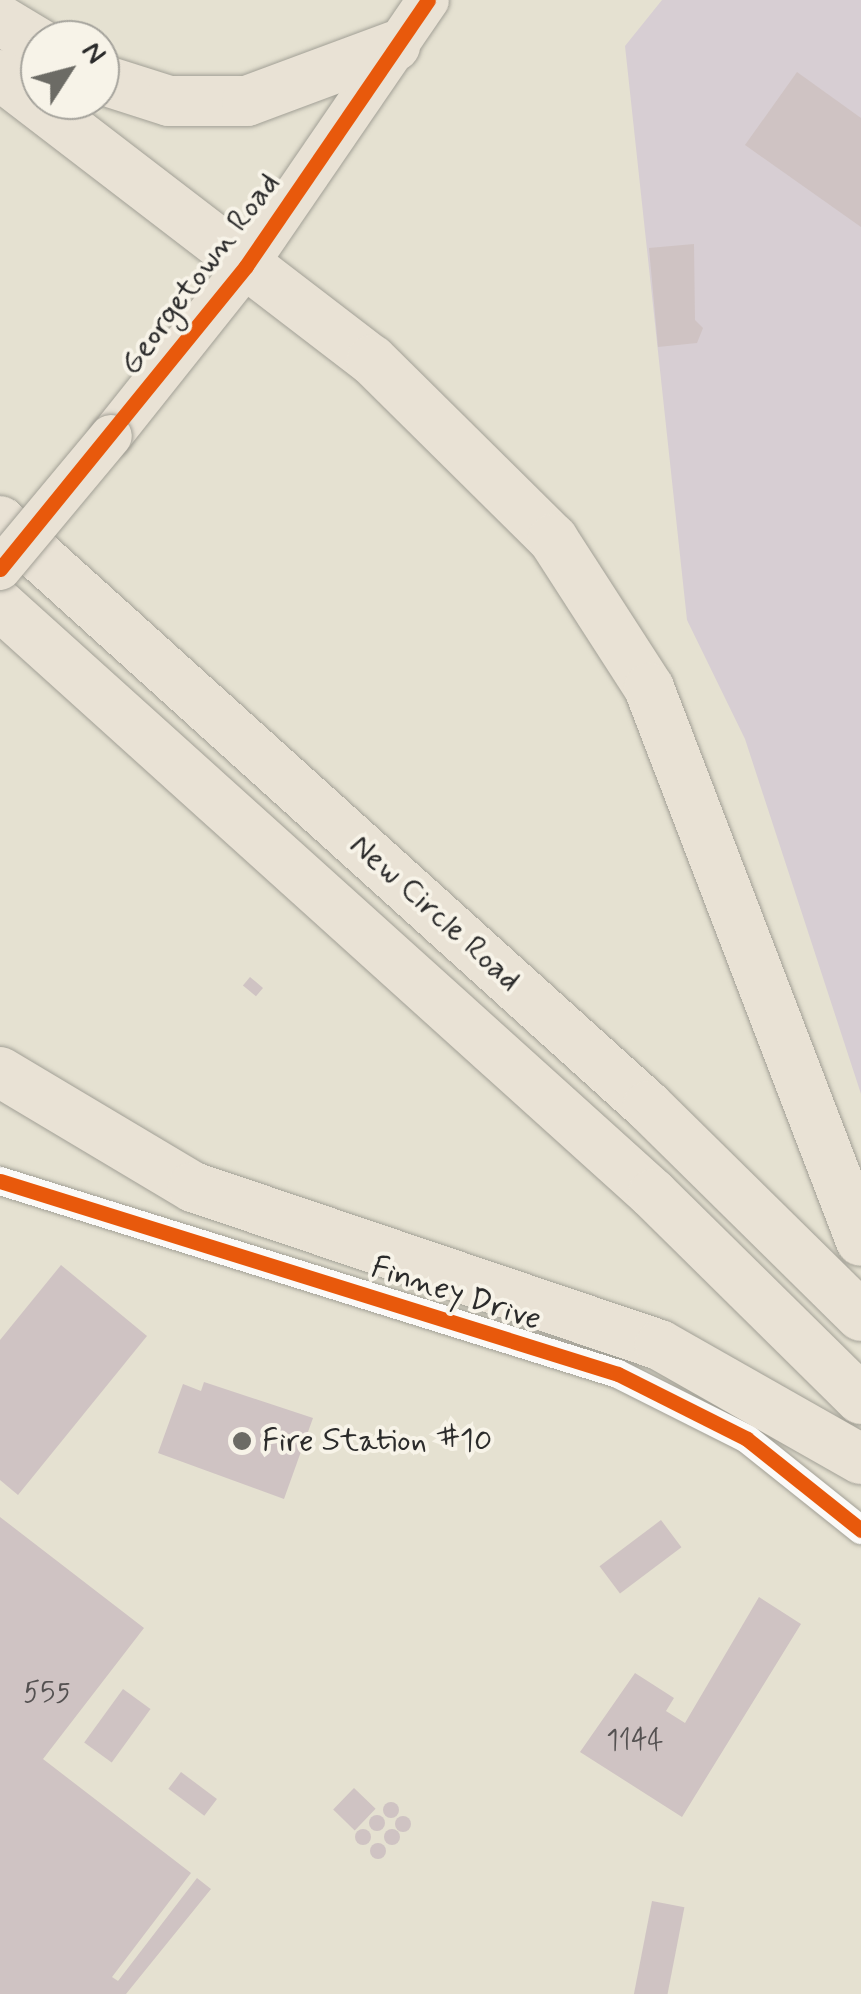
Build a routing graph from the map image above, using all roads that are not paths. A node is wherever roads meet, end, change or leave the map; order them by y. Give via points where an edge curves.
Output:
1 (428, 0) edge
2 (395, 46) junction
3 (0, 75) edge
4 (120, 85) edge
5 (246, 266) junction
6 (0, 521) edge
7 (0, 569) edge
8 (0, 605) edge
9 (0, 1072) edge
10 (0, 1181) edge
11 (861, 1242) edge
12 (861, 1316) edge
13 (861, 1398) edge
14 (861, 1459) edge
15 (861, 1530) edge

1 - 2 main road, Georgetown Road
2 - 4 highway via 246,101 170,101
2 - 5 main road, Georgetown Road
3 - 5 highway
5 - 7 main road, Georgetown Road, bridge
5 - 11 highway via 372,360 481,459 621,634 677,751 786,1061
6 - 12 highway, New Circle Road via 648,1106
8 - 13 highway, New Circle Road via 640,1181
9 - 14 highway via 193,1187 660,1345
10 - 15 street, Finney Drive via 618,1374 747,1439

